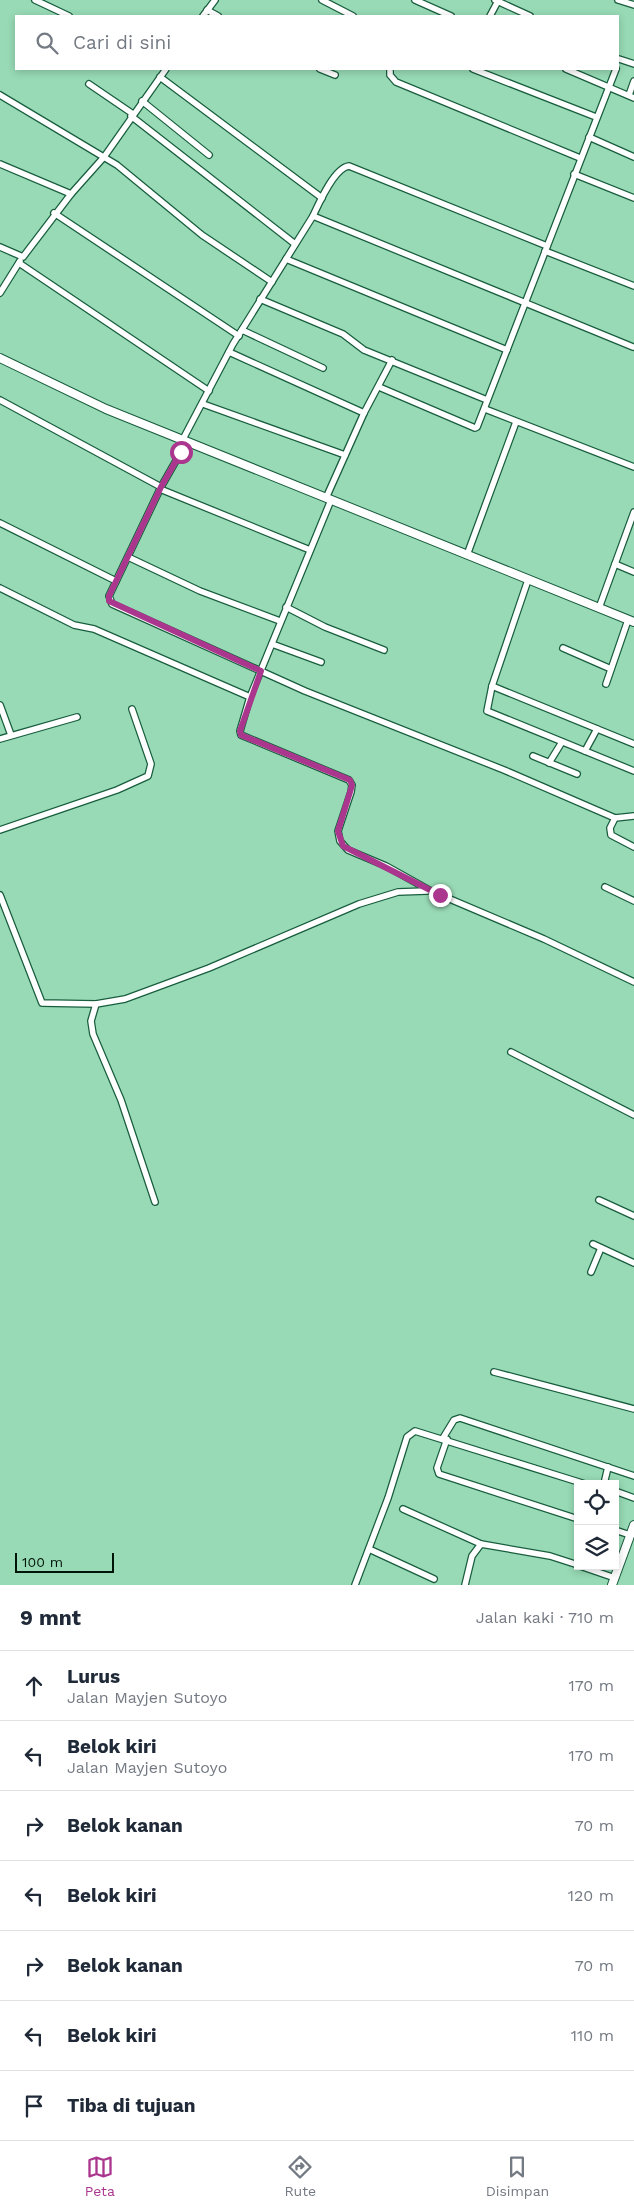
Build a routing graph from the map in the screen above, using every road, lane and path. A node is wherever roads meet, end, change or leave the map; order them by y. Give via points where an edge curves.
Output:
1 (35, 0) edge
2 (215, 0) edge
3 (322, 0) edge
4 (415, 0) edge
5 (618, 0) edge
6 (496, 1) edge
7 (334, 3) edge
8 (634, 6) edge
9 (208, 10) junction
10 (67, 15) edge
11 (204, 15) edge
12 (216, 15) edge
13 (352, 15) edge
14 (448, 15) edge
15 (490, 15) edge
16 (528, 15) edge
17 (619, 60) edge
18 (634, 64) edge
19 (165, 70) edge
20 (322, 70) edge
21 (390, 70) edge
22 (476, 70) edge
23 (568, 70) edge
24 (616, 70) edge
25 (335, 75) dead end
26 (160, 77) junction
27 (634, 82) edge
28 (89, 84) dead end
29 (608, 88) junction
30 (0, 95) edge
31 (631, 97) edge
32 (142, 101) junction
33 (132, 115) junction
34 (596, 117) junction
35 (593, 139) junction
36 (209, 154) dead end
37 (104, 157) junction
38 (580, 158) junction
39 (634, 158) edge
40 (0, 164) edge
41 (574, 174) junction
42 (71, 194) junction
43 (322, 198) junction
44 (634, 198) edge
45 (54, 213) junction
46 (313, 216) junction
47 (295, 244) junction
48 (0, 247) edge
49 (550, 251) junction
50 (23, 257) junction
51 (286, 259) junction
52 (19, 263) junction
53 (272, 282) junction
54 (634, 286) edge
55 (0, 293) edge
56 (260, 299) junction
57 (526, 302) junction
58 (242, 330) junction
59 (238, 336) junction
60 (633, 347) edge
61 (507, 350) junction
62 (229, 352) junction
63 (0, 358) edge
64 (392, 360) junction
65 (323, 368) dead end
66 (379, 387) junction
67 (209, 391) junction
68 (0, 400) edge
69 (487, 400) junction
70 (203, 404) junction
71 (489, 411) junction
72 (364, 414) junction
73 (516, 422) junction
74 (184, 441) junction
75 (345, 455) junction
76 (634, 467) edge
77 (160, 488) junction
78 (329, 499) junction
79 (634, 512) edge
80 (0, 523) edge
81 (310, 550) junction
82 (467, 555) junction
83 (128, 557) junction
84 (615, 564) junction
85 (634, 572) edge
86 (528, 580) junction
87 (116, 581) junction
88 (0, 588) edge
89 (286, 607) junction
90 (599, 608) junction
91 (280, 621) junction
92 (631, 621) edge
93 (272, 644) junction
94 (563, 648) dead end
95 (384, 650) dead end
96 (320, 662) dead end
97 (611, 669) junction
98 (261, 671) junction
99 (606, 684) dead end
100 (492, 686) junction
101 (250, 697) junction
102 (0, 705) edge
103 (132, 709) dead end
104 (76, 717) dead end
105 (597, 728) junction
106 (11, 735) junction
107 (0, 739) edge
108 (562, 742) junction
109 (634, 744) edge
110 (585, 751) junction
111 (533, 756) dead end
112 (549, 763) junction
113 (634, 771) edge
114 (577, 774) dead end
115 (634, 816) edge
116 (615, 818) junction
117 (0, 830) edge
118 (634, 847) edge
119 (605, 887) dead end
120 (431, 891) junction
121 (0, 895) edge
122 (634, 901) edge
123 (634, 982) edge
124 (96, 1004) junction
125 (511, 1052) dead end
126 (634, 1115) edge
127 (598, 1200) dead end
128 (155, 1202) dead end
129 (634, 1216) edge
130 (594, 1244) dead end
131 (601, 1248) junction
132 (634, 1263) edge
133 (591, 1272) dead end
134 (494, 1372) dead end
135 (634, 1409) edge
136 (445, 1439) junction
137 (608, 1467) junction
138 (634, 1476) edge
139 (574, 1480) edge
140 (605, 1480) edge
141 (619, 1492) edge
142 (634, 1498) edge
143 (404, 1509) dead end
144 (574, 1518) edge
145 (634, 1525) edge
146 (619, 1531) edge
147 (630, 1535) junction
148 (481, 1544) junction
149 (369, 1549) junction
150 (574, 1564) edge
151 (588, 1570) edge
152 (434, 1579) dead end
153 (613, 1582) edge
154 (355, 1585) edge
155 (465, 1585) edge

1 - 10 street
2 - 9 street
3 - 7 street
4 - 14 street
5 - 8 street
6 - 15 street
6 - 16 street
7 - 13 street
9 - 11 street
9 - 12 street
17 - 18 street
19 - 26 street
20 - 25 street
21 - 38 street via 396,82
22 - 34 street
23 - 29 street
24 - 29 street
26 - 32 street
26 - 43 street
27 - 31 street
28 - 33 street
29 - 31 street
29 - 34 street
30 - 37 street
32 - 33 street
32 - 36 street
33 - 37 street
33 - 47 street
34 - 35 street
35 - 38 street
35 - 39 street
37 - 42 street
37 - 53 street via 202,235
38 - 41 street
40 - 42 street
41 - 44 street
41 - 49 street
42 - 45 street
43 - 46 street
43 - 49 street via 336,175 348,166
45 - 50 street
45 - 59 street
46 - 47 street
46 - 57 street
47 - 51 street
48 - 50 street
49 - 54 street
49 - 57 street
50 - 52 street
51 - 53 street
51 - 61 street
52 - 55 street
52 - 67 street
53 - 56 street
56 - 58 street
56 - 64 street via 343,334 364,350
57 - 60 street
57 - 61 street
58 - 59 street
58 - 65 street
59 - 62 street
61 - 69 street
62 - 67 street
62 - 72 street
63 - 74 street via 74,396
64 - 66 street
64 - 69 street
66 - 71 street via 475,428
66 - 72 street
67 - 70 street
68 - 77 street
69 - 71 street
70 - 74 street
70 - 75 street
71 - 73 street
72 - 75 street
73 - 76 street
73 - 82 street
74 - 77 street
74 - 78 street
75 - 78 street
77 - 81 street
77 - 83 street
78 - 81 street
78 - 82 street
79 - 84 street
80 - 87 street
81 - 89 street
82 - 86 street
83 - 87 street
83 - 91 street via 200,591
84 - 85 street
84 - 90 street
86 - 90 street
86 - 100 street
87 - 98 street via 109,596 112,604
88 - 101 street via 74,625 94,628
89 - 91 street
89 - 95 street via 325,627
90 - 92 street
91 - 93 street
92 - 97 street
93 - 96 street
93 - 98 street
94 - 97 street
97 - 99 street
98 - 101 street
98 - 116 street
100 - 105 street
100 - 108 street via 486,707 490,713
101 - 120 street via 241,735 351,782 338,831 343,846
102 - 106 street
103 - 117 street via 151,764 144,780
104 - 106 street
105 - 109 street
105 - 110 street
106 - 107 street
108 - 110 street
108 - 112 street
110 - 113 street
111 - 112 street
112 - 114 street
115 - 116 street
116 - 118 street via 610,835
119 - 122 street
120 - 123 street
120 - 124 street via 398,892 359,904 209,968 125,999
121 - 124 street via 42,1004
124 - 128 street via 93,1034
125 - 126 street
127 - 129 street
130 - 131 street
131 - 132 street
131 - 133 street
134 - 135 street
136 - 137 street via 454,1420 460,1418
136 - 139 street
136 - 144 street via 437,1468 439,1474
136 - 149 street via 415,1431 408,1434
137 - 138 street
137 - 140 street
141 - 142 street
143 - 148 street
145 - 147 street
146 - 147 street
147 - 153 street
148 - 150 street via 550,1556
148 - 155 street via 472,1556
149 - 152 street
149 - 154 street
151 - 153 street

